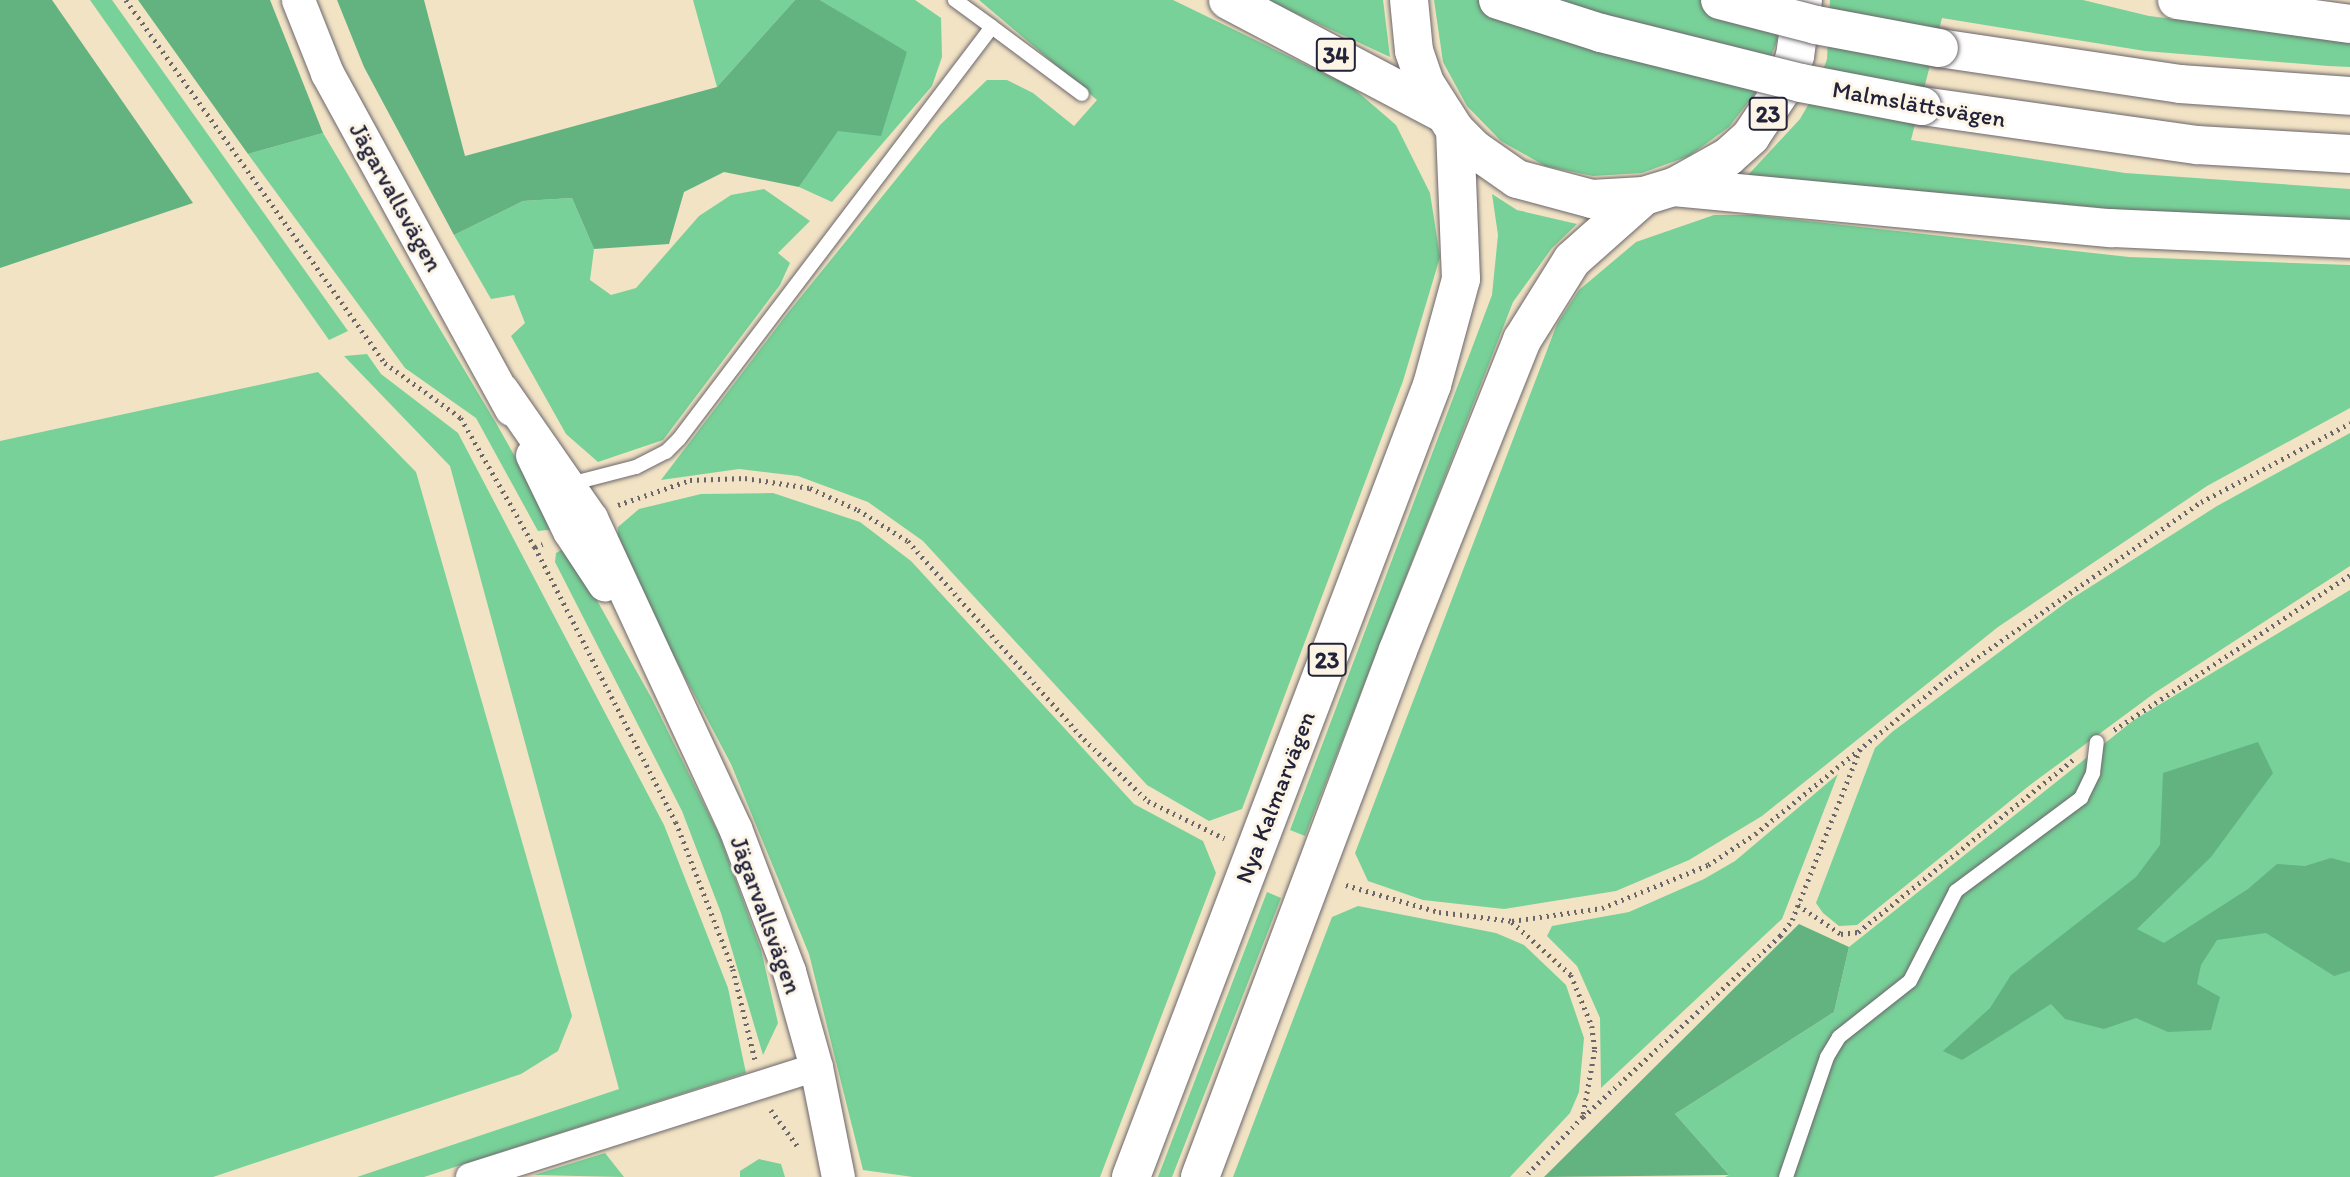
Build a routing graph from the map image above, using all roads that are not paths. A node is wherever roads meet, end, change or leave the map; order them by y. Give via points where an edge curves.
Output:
1 (298, 0) edge
2 (955, 0) edge
3 (1227, 0) edge
4 (1409, 0) edge
5 (1498, 0) edge
6 (1720, 0) edge
7 (1802, 0) edge
8 (2177, 0) edge
9 (2350, 24) edge
10 (992, 27) junction
11 (1082, 94) dead end
12 (2350, 96) edge
13 (1449, 121) junction
14 (2350, 154) edge
15 (1659, 192) junction
16 (2350, 239) edge
17 (559, 487) junction
18 (2098, 742) dead end
19 (816, 1067) junction
20 (470, 1177) edge
21 (838, 1177) edge
22 (1131, 1177) edge
23 (1200, 1177) edge
24 (1786, 1177) edge

1 - 17 street, Jägarvallsvägen via 327,73
2 - 10 lane
3 - 13 main road, 34
4 - 13 main road, Nya Kalmarvägen / 23 via 1414,51
5 - 14 main road, Malmslättsvägen, bridge via 1601,33 1774,76 1922,106 2197,145
6 - 12 main road, bridge via 1816,25 1939,48 2180,84
7 - 15 main road, Nya Kalmarvägen / 23 via 1795,56 1770,111 1728,157
8 - 9 main road
10 - 11 lane
10 - 17 lane via 679,439 666,452 636,467
13 - 15 main road, Nya Kalmarvägen / 23 via 1494,166 1541,189 1592,200
13 - 22 main road, Nya Kalmarvägen / 23 via 1461,279 1432,385
15 - 16 main road via 2111,228
15 - 23 main road, Nya Kalmarvägen / 23 via 1572,260 1522,340 1398,650
17 - 19 street, Jägarvallsvägen via 695,737 763,894
18 - 24 lane via 2093,773 2081,798 1956,891 1910,981 1839,1037 1827,1057
19 - 20 street
19 - 21 street, Jägarvallsvägen

